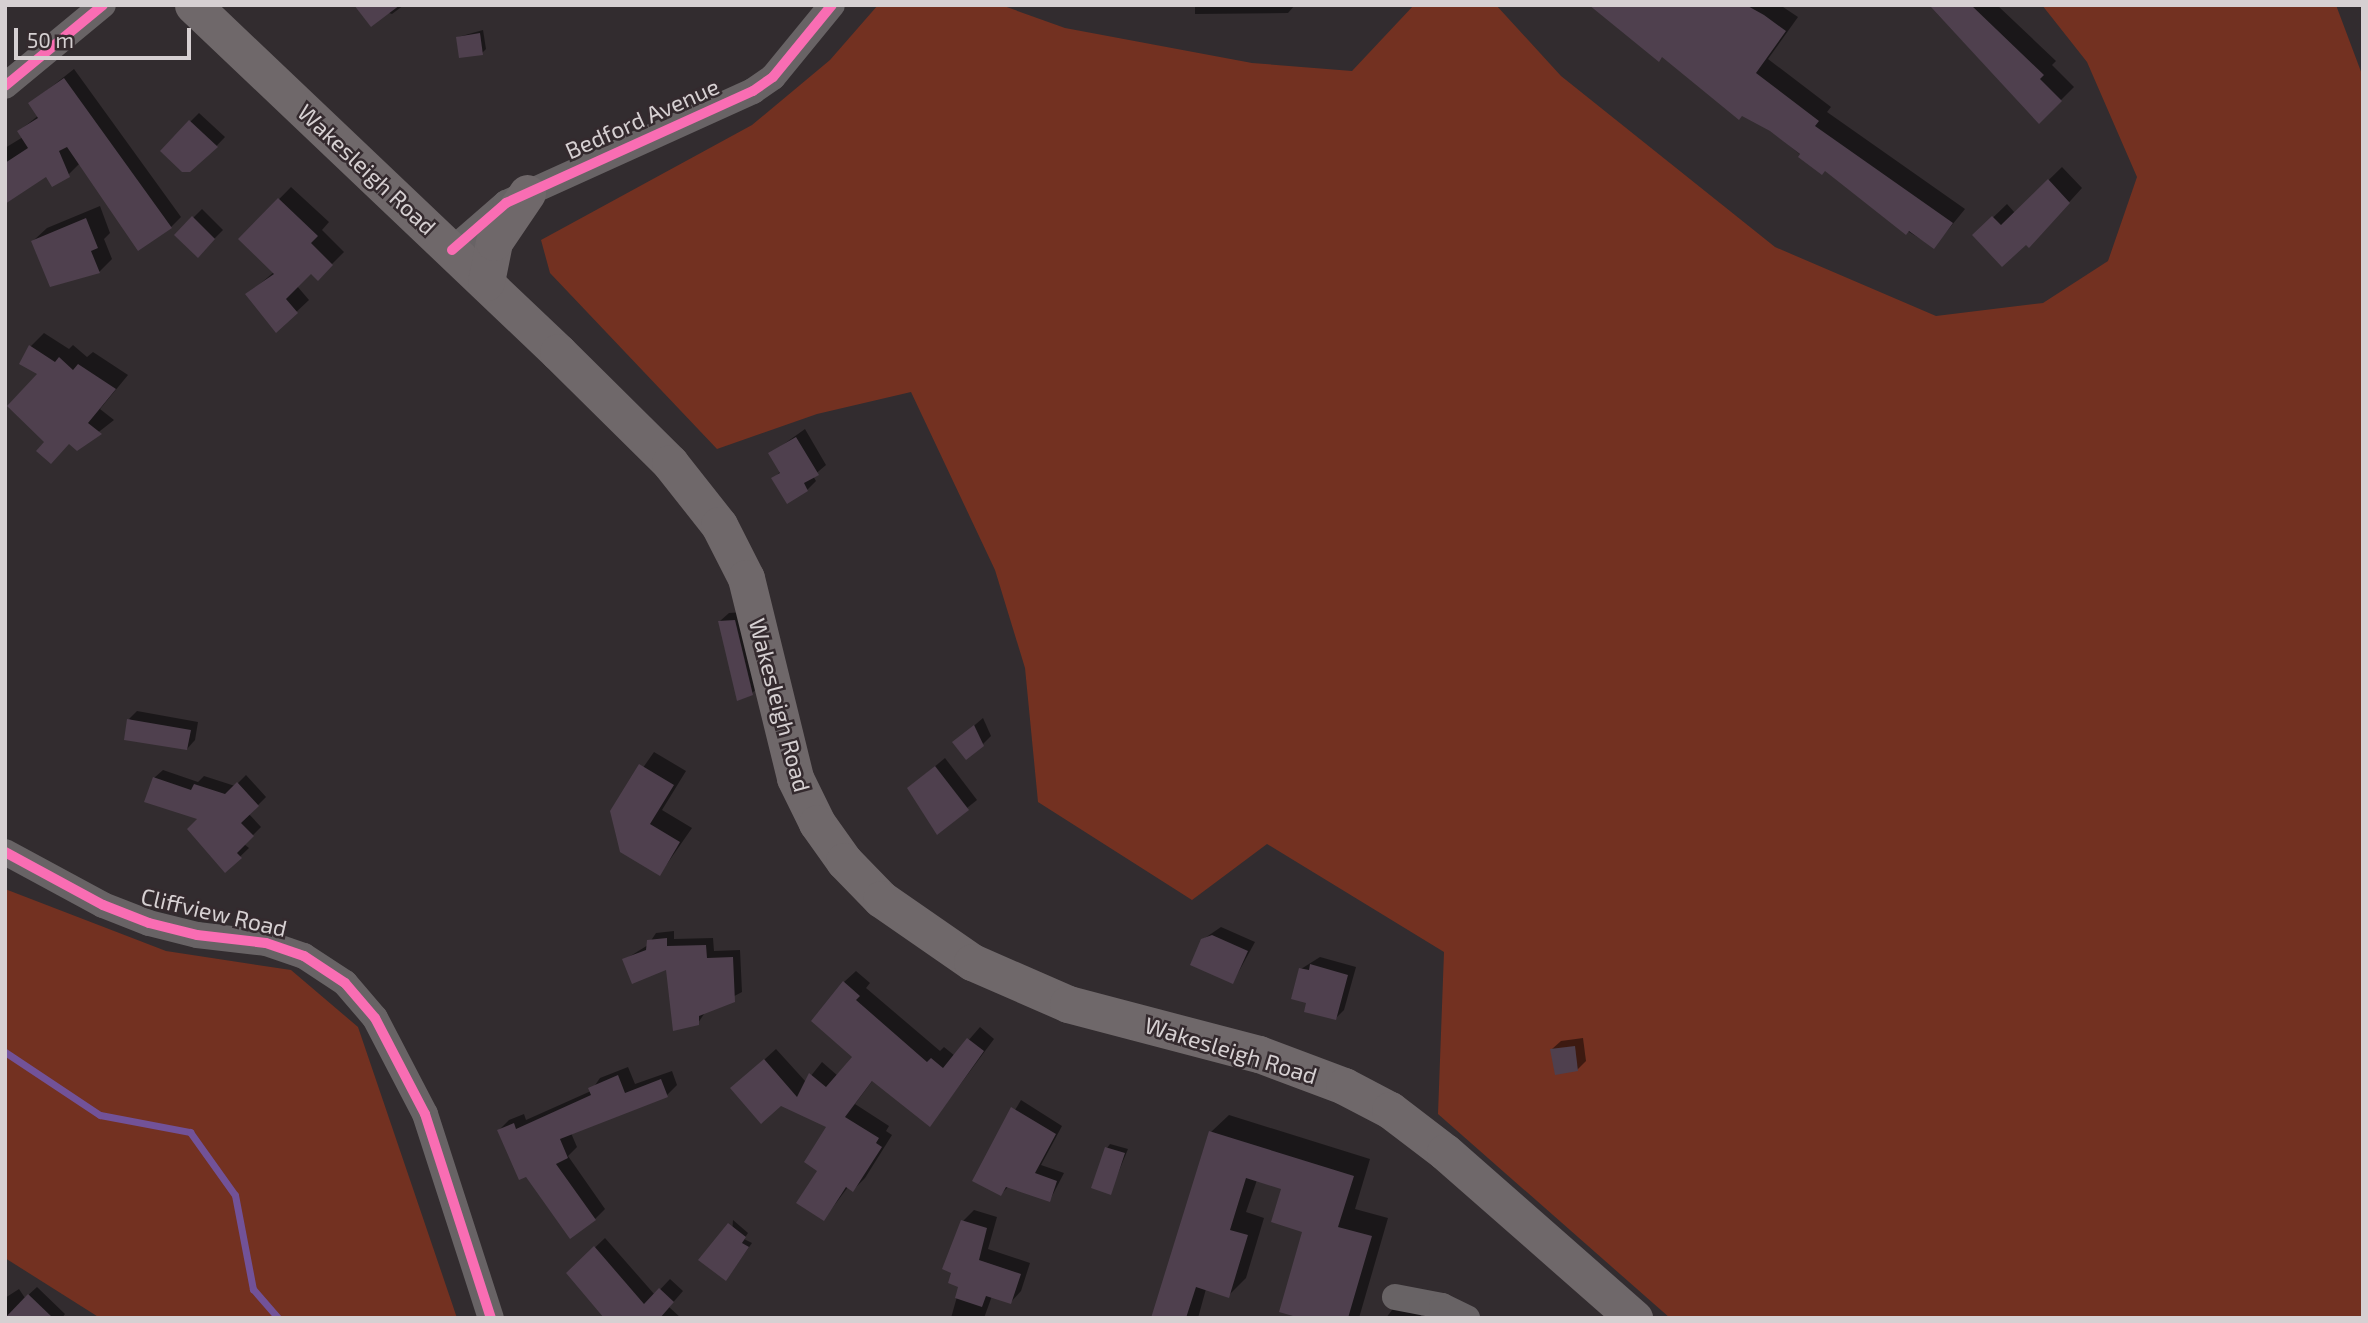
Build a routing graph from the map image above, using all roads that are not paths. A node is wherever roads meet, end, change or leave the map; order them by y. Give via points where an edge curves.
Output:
1 (103, 5) edge
2 (193, 5) edge
3 (832, 5) edge
4 (5, 86) edge
5 (527, 193) junction
6 (452, 250) junction
7 (486, 282) junction
8 (5, 852) edge
9 (1395, 1297) dead end
10 (1626, 1315) edge
11 (491, 1318) edge
12 (1467, 1318) edge

1 - 4 street
2 - 6 main road, Wakesleigh Road
3 - 5 street, Bedford Avenue via 773,77 753,91
5 - 6 street, Bedford Avenue via 496,211
5 - 7 main road via 494,242
6 - 7 main road, Wakesleigh Road
7 - 10 main road, Wakesleigh Road via 670,463 719,525 746,578 795,778 817,823 844,861 881,898 972,962 1068,1004 1259,1054 1344,1086 1390,1110 1445,1152
8 - 11 street, Cliffview Road via 103,905 149,923 197,935 267,943 304,956 345,983 375,1017 425,1114
9 - 12 street via 1442,1306

